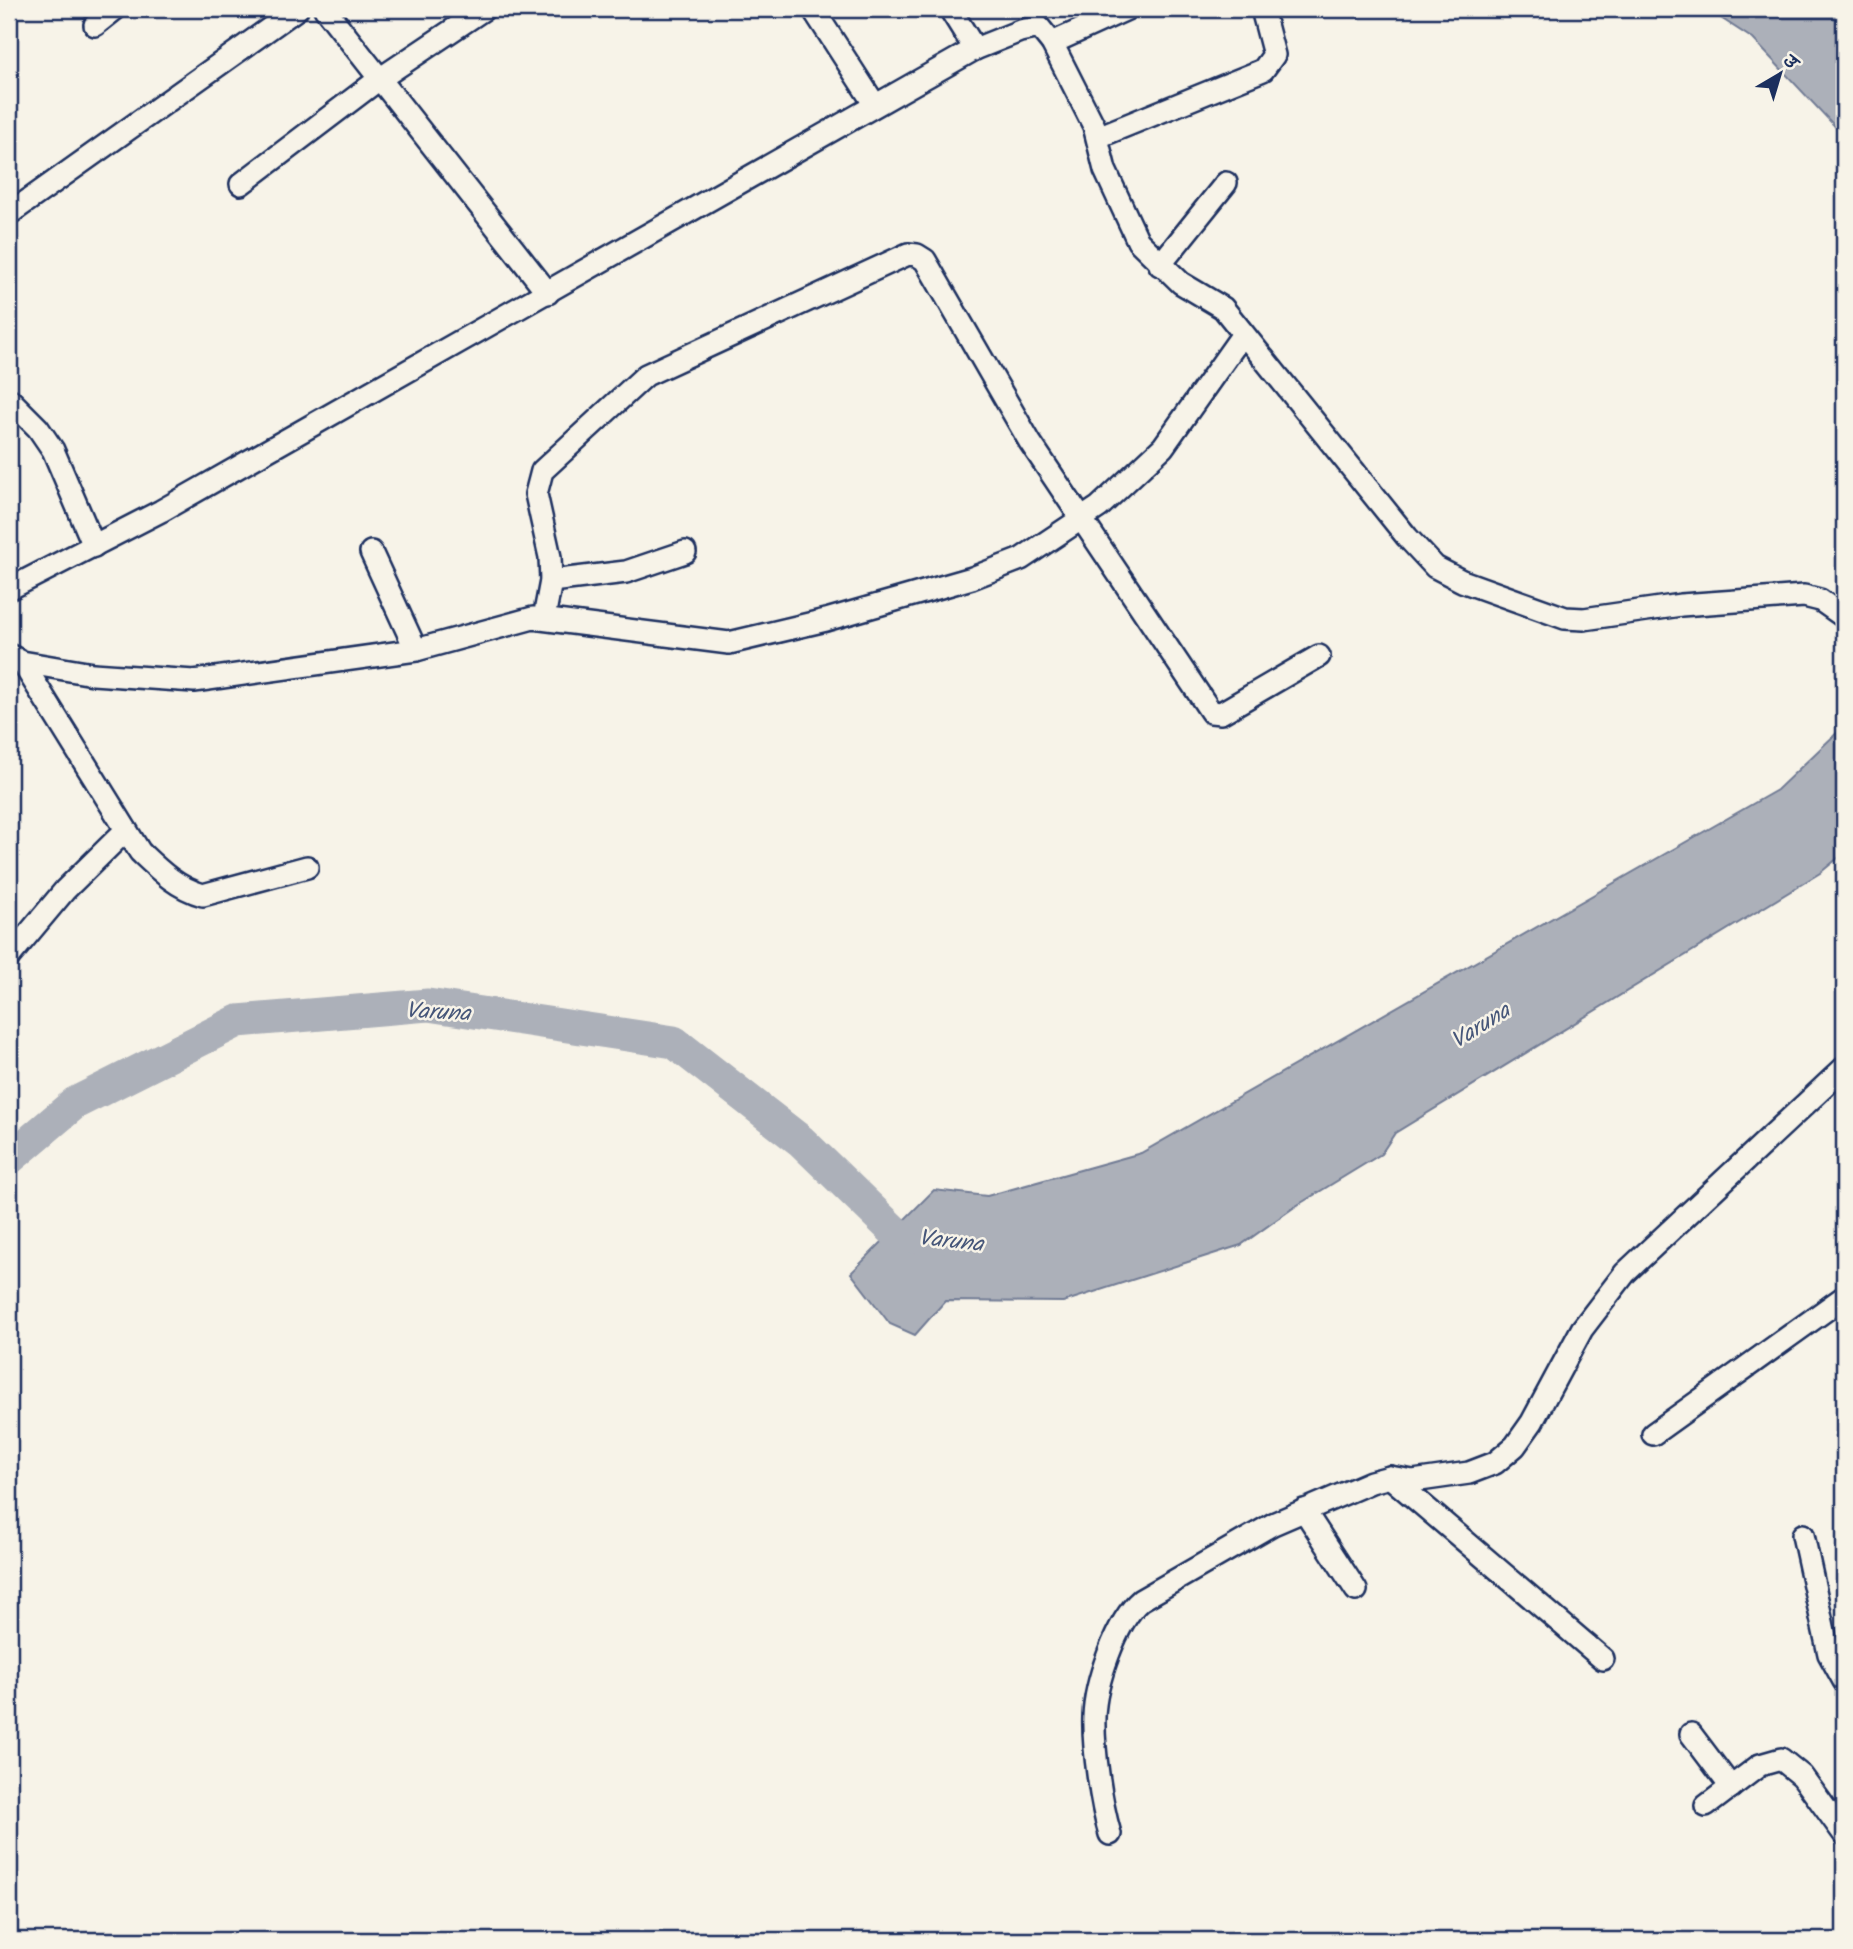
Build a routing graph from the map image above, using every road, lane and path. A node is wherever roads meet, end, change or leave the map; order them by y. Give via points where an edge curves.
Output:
1 (116, 9) edge
2 (297, 9) edge
3 (325, 9) edge
4 (484, 9) edge
5 (813, 9) edge
6 (950, 9) edge
7 (1127, 9) edge
8 (1262, 9) edge
9 (95, 25) dead end
10 (1040, 26) edge
11 (975, 49) junction
12 (378, 80) junction
13 (875, 105) junction
14 (1098, 137) junction
15 (1226, 183) dead end
16 (241, 184) dead end
17 (9, 214) edge
18 (1160, 265) junction
19 (548, 293) junction
20 (1243, 334) junction
21 (9, 399) edge
22 (1080, 520) junction
23 (94, 546) junction
24 (370, 552) dead end
25 (685, 552) dead end
26 (551, 582) junction
27 (9, 589) edge
28 (1844, 617) edge
29 (544, 618) junction
30 (415, 650) junction
31 (1319, 656) dead end
32 (15, 659) edge
33 (126, 830) junction
34 (307, 867) dead end
35 (9, 957) edge
36 (1840, 1081) edge
37 (1844, 1297) edge
38 (1653, 1434) dead end
39 (1390, 1477) junction
40 (1304, 1510) junction
41 (1803, 1535) dead end
42 (1356, 1590) dead end
43 (1603, 1659) dead end
44 (1844, 1681) edge
45 (1691, 1734) dead end
46 (1731, 1787) junction
47 (1706, 1806) dead end
48 (1110, 1834) dead end
49 (1844, 1834) edge

1 - 9 street
2 - 17 street
3 - 12 street
4 - 12 street
5 - 13 street
6 - 11 street
7 - 10 street
8 - 14 street via 1274,55 1263,70
10 - 11 street
10 - 14 street
11 - 13 street
12 - 16 street
12 - 19 street
13 - 19 street
14 - 18 street via 1105,170 1130,228
15 - 18 street
18 - 20 street via 1223,308
19 - 23 street
20 - 22 street via 1163,447 1124,487
20 - 28 street via 1407,537 1435,567 1462,581 1565,618 1584,620 1681,605 1804,596 1820,600
21 - 23 street via 50,444
22 - 26 street via 925,260 908,254 646,375 626,391 537,481
22 - 29 street via 1021,559 972,578 729,643
22 - 31 street via 1211,712 1221,713
23 - 27 street
24 - 30 street
25 - 26 street via 626,572
26 - 29 street
29 - 30 street
30 - 32 street via 194,681 93,674
32 - 33 street
33 - 34 street via 163,874 203,895
33 - 35 street via 65,890
36 - 39 street via 1617,1282 1582,1329 1515,1446 1495,1463 1469,1473 1413,1481
37 - 38 street
39 - 40 street
39 - 43 street
40 - 42 street
40 - 48 street via 1127,1612 1094,1717
41 - 44 street via 1829,1654
45 - 46 street
46 - 47 street
46 - 49 street via 1760,1765 1780,1759 1802,1776

